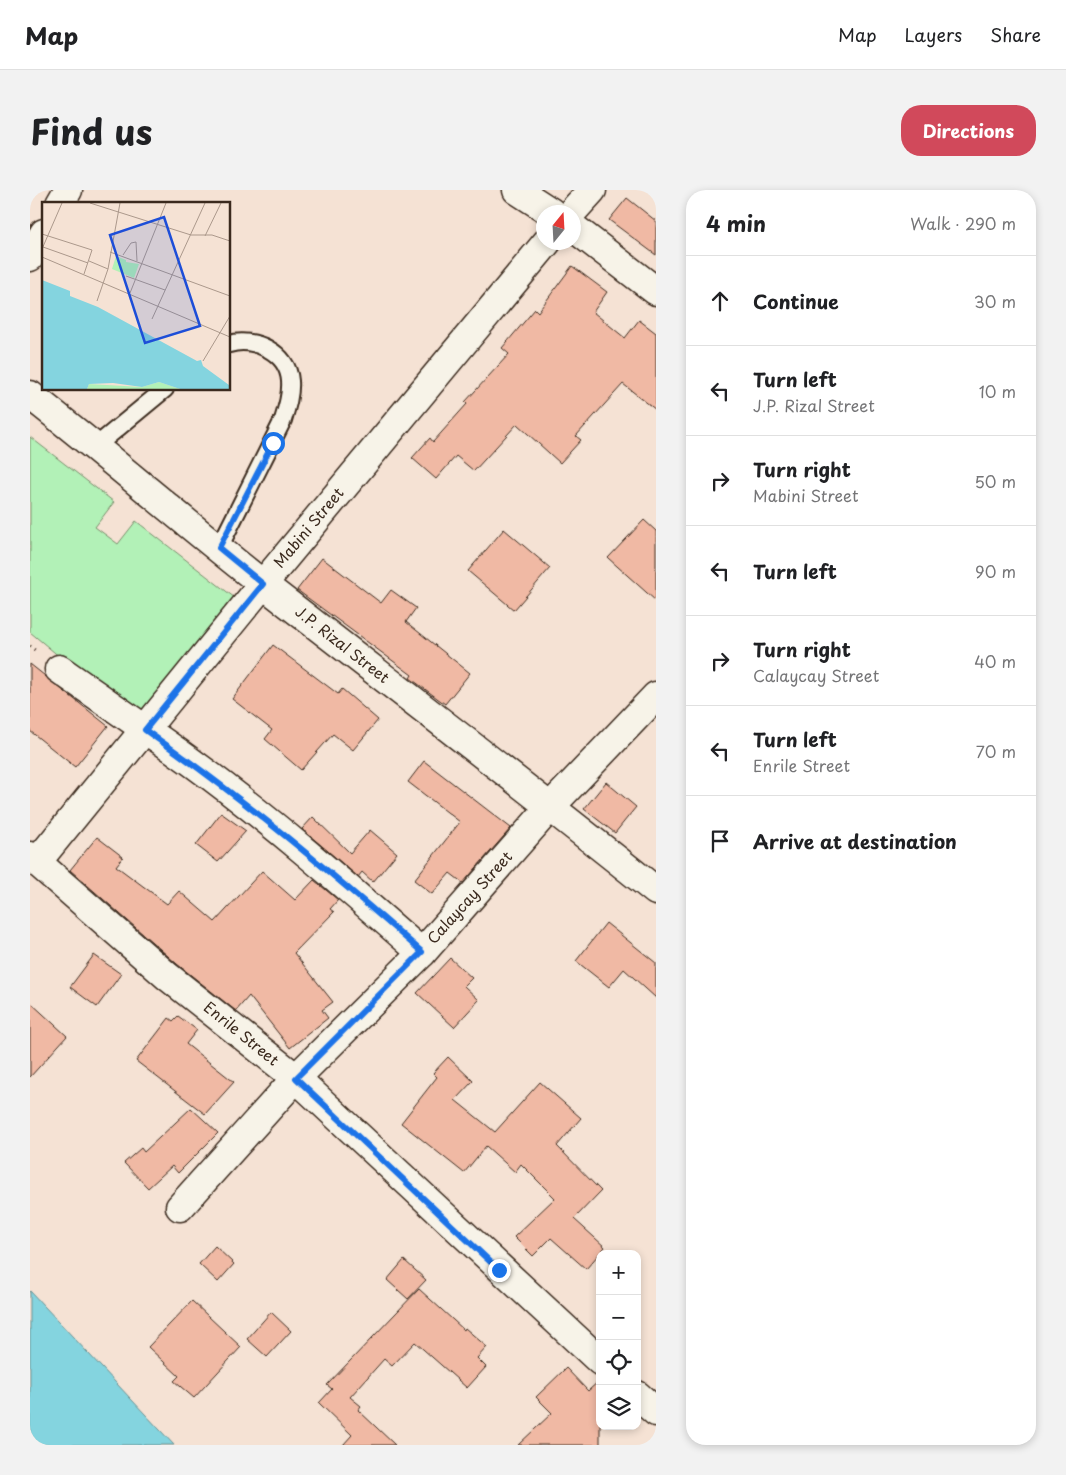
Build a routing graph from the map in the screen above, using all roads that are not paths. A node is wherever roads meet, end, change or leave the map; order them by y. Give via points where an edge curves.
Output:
1 (68, 190) edge
2 (517, 190) edge
3 (592, 190) edge
4 (61, 202) edge
5 (540, 205) edge
6 (578, 205) edge
7 (581, 233) edge
8 (42, 236) edge
9 (540, 250) edge
10 (30, 257) edge
11 (656, 291) edge
12 (230, 344) edge
13 (164, 390) edge
14 (30, 395) edge
15 (96, 446) junction
16 (219, 548) junction
17 (263, 584) junction
18 (59, 670) dead end
19 (656, 696) edge
20 (145, 730) junction
21 (551, 806) junction
22 (34, 859) edge
23 (656, 892) edge
24 (422, 952) junction
25 (296, 1078) junction
26 (180, 1207) dead end
27 (596, 1357) edge
28 (641, 1399) edge
29 (656, 1412) edge

1 - 4 street
2 - 5 street
3 - 6 street
7 - 11 street
8 - 10 street
9 - 17 street, Mabini Street
12 - 16 lane via 249,342 265,347 281,360 290,381 283,420
13 - 15 lane
14 - 15 street, J.P. Rizal Street
15 - 16 street, J.P. Rizal Street
16 - 17 street, J.P. Rizal Street
17 - 20 street, Mabini Street
17 - 21 street, J.P. Rizal Street
18 - 20 street
19 - 21 street, Calaycay Street
20 - 22 street, Mabini Street
20 - 24 street via 248,806
21 - 23 street, J.P. Rizal Street
21 - 24 street, Calaycay Street
22 - 25 street, Enrile Street via 168,976
24 - 25 street, Calaycay Street
25 - 26 street, Calaycay Street
25 - 27 street, Enrile Street
28 - 29 street

